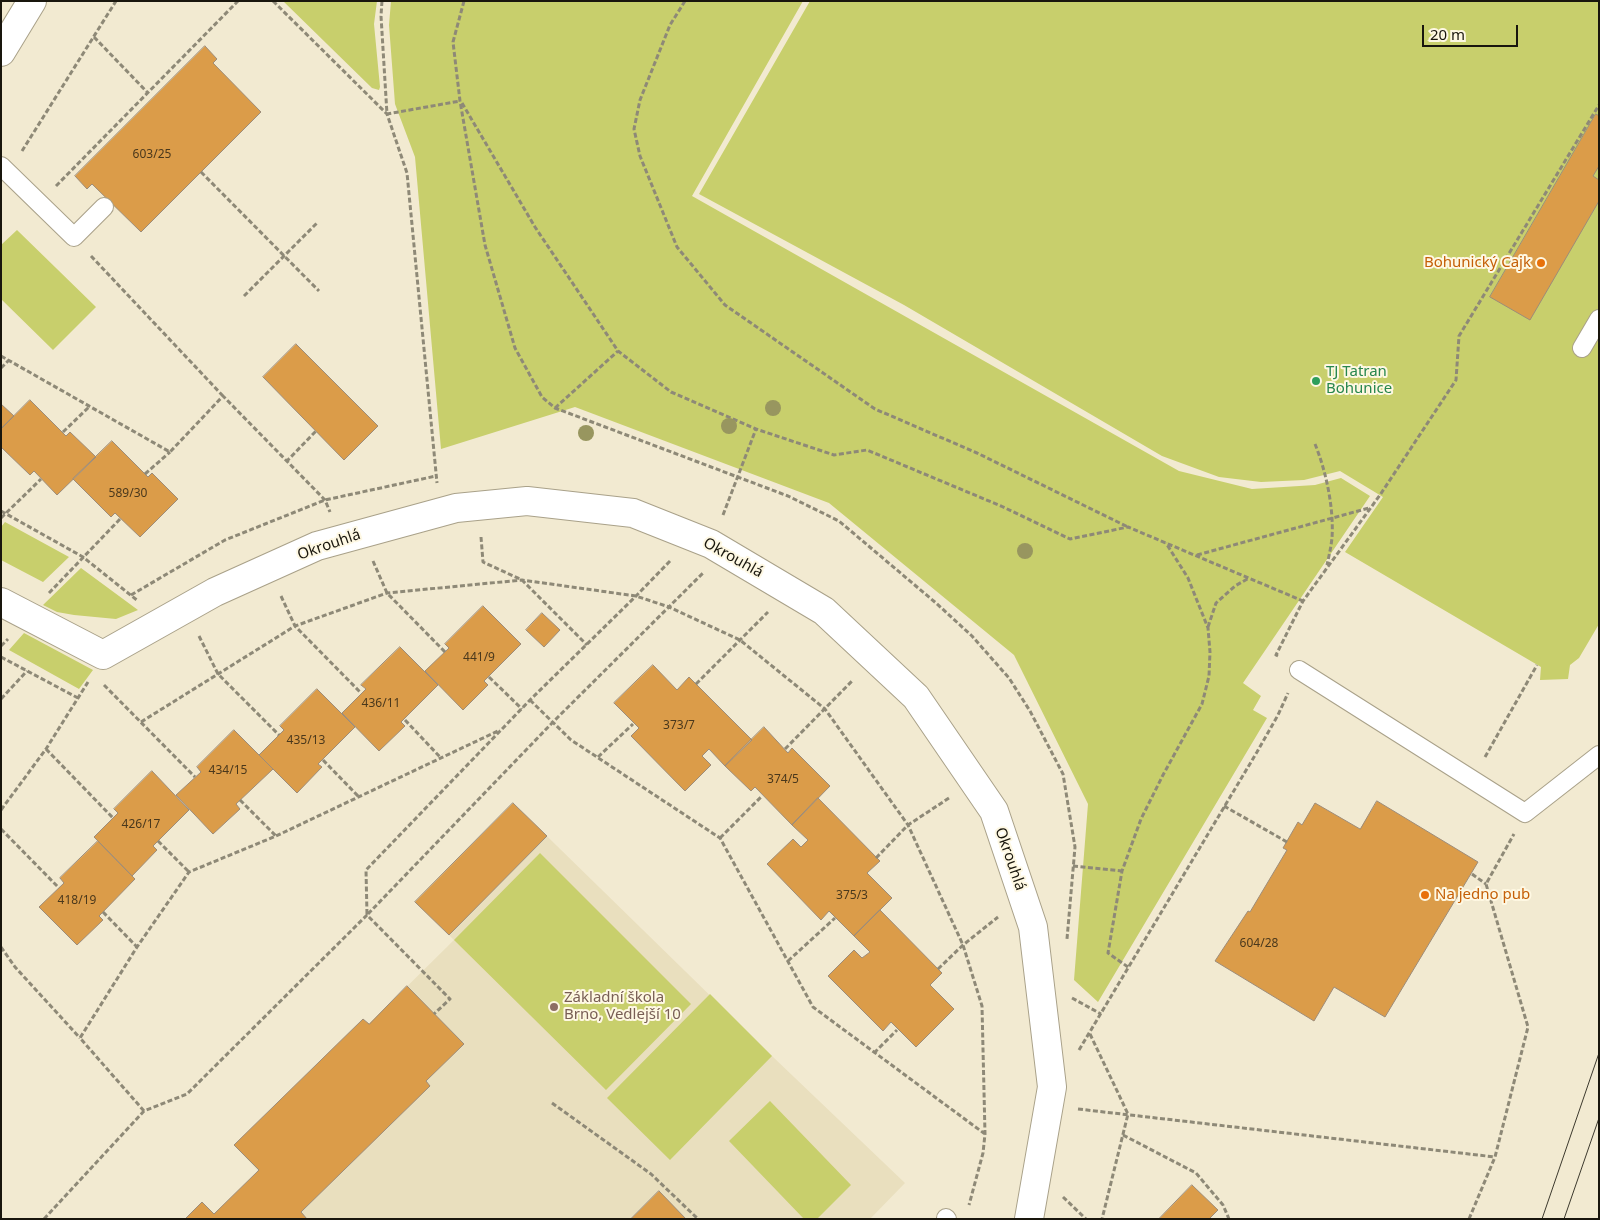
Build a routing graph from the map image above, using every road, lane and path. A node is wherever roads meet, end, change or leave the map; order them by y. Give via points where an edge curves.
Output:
1 (32, 1) edge
2 (116, 1) edge
3 (238, 1) edge
4 (272, 1) edge
5 (382, 1) edge
6 (464, 1) edge
7 (684, 1) edge
8 (94, 37) junction
9 (1, 52) edge
10 (148, 93) junction
11 (460, 101) junction
12 (1599, 105) edge
13 (387, 114) junction
14 (5, 169) edge
15 (201, 172) dead end
16 (39, 203) junction
17 (104, 208) dead end
18 (317, 223) dead end
19 (74, 237) junction
20 (284, 256) junction
21 (319, 291) dead end
22 (244, 296) dead end
23 (1599, 319) edge
24 (1582, 348) dead end
25 (618, 351) junction
26 (1, 356) edge
27 (9, 360) junction
28 (1, 368) edge
29 (223, 396) junction
30 (90, 406) junction
31 (555, 408) junction
32 (756, 429) junction
33 (316, 431) dead end
34 (64, 432) dead end
35 (1315, 444) dead end
36 (170, 452) junction
37 (286, 462) junction
38 (145, 474) dead end
39 (436, 476) junction
40 (737, 477) junction
41 (41, 478) dead end
42 (325, 500) junction
43 (456, 508) junction
44 (1369, 508) junction
45 (1, 511) edge
46 (6, 513) junction
47 (1, 518) edge
48 (121, 518) dead end
49 (1331, 518) junction
50 (1128, 527) junction
51 (350, 536) junction
52 (1165, 542) junction
53 (710, 544) junction
54 (1196, 555) junction
55 (83, 558) junction
56 (268, 568) junction
57 (1327, 568) junction
58 (1249, 578) junction
59 (522, 580) junction
60 (790, 591) junction
61 (387, 593) junction
62 (131, 595) junction
63 (636, 596) junction
64 (1304, 601) junction
65 (1, 602) edge
66 (668, 607) junction
67 (185, 609) junction
68 (28, 616) junction
69 (160, 623) junction
70 (295, 626) junction
71 (1208, 628) junction
72 (740, 640) junction
73 (587, 645) junction
74 (445, 652) dead end
75 (1, 657) edge
76 (874, 658) junction
77 (98, 664) junction
78 (1537, 665) dead end
79 (1299, 670) joint
80 (27, 671) junction
81 (218, 674) junction
82 (489, 677) dead end
83 (696, 684) dead end
84 (361, 693) dead end
85 (78, 698) junction
86 (1, 699) edge
87 (530, 700) junction
88 (522, 709) junction
89 (825, 709) junction
90 (1278, 715) dead end
91 (404, 720) dead end
92 (141, 722) junction
93 (553, 722) junction
94 (633, 724) dead end
95 (503, 729) junction
96 (279, 735) dead end
97 (1496, 738) dead end
98 (46, 749) junction
99 (785, 749) dead end
100 (1599, 755) edge
101 (440, 757) junction
102 (598, 757) junction
103 (323, 760) dead end
104 (196, 777) dead end
105 (974, 782) junction
106 (358, 796) junction
107 (762, 796) dead end
108 (240, 800) dead end
109 (1224, 806) junction
110 (1, 810) edge
111 (1525, 813) junction
112 (113, 818) dead end
113 (908, 825) junction
114 (1, 829) edge
115 (276, 836) junction
116 (720, 838) junction
117 (158, 841) dead end
118 (1286, 842) dead end
119 (876, 858) dead end
120 (1073, 866) junction
121 (1122, 871) junction
122 (188, 872) junction
123 (1472, 874) dead end
124 (1486, 884) junction
125 (59, 888) dead end
126 (1023, 897) junction
127 (103, 912) dead end
128 (367, 915) junction
129 (835, 918) dead end
130 (962, 945) junction
131 (1066, 946) dead end
132 (1, 947) edge
133 (137, 947) junction
134 (788, 962) junction
135 (1128, 968) junction
136 (938, 969) dead end
137 (1069, 991) dead end
138 (434, 1014) dead end
139 (1101, 1014) junction
140 (897, 1030) dead end
141 (1089, 1033) junction
142 (80, 1038) junction
143 (874, 1053) junction
144 (1051, 1096) junction
145 (552, 1103) dead end
146 (144, 1111) junction
147 (1128, 1114) junction
148 (985, 1134) junction
149 (1123, 1135) junction
150 (1495, 1157) junction
151 (968, 1209) dead end
152 (44, 1219) edge
153 (698, 1219) edge
154 (1029, 1219) edge
155 (1102, 1219) edge
156 (1229, 1219) edge
157 (1469, 1219) edge

1 - 9 street
2 - 8 path
3 - 10 path
4 - 13 path
5 - 13 path
6 - 11 path via 453,42
7 - 50 path via 670,25 640,100 634,128 640,156 676,247 725,305 875,409 977,453
8 - 10 path
8 - 14 path
10 - 16 path
11 - 13 path
11 - 25 path via 536,228
11 - 31 path via 485,245 515,348 542,397
12 - 44 path via 1459,336 1456,380
13 - 39 path via 407,173
14 - 16 lane
15 - 20 path
16 - 19 lane
17 - 19 lane
18 - 20 path
19 - 29 path
20 - 21 path
20 - 22 path
23 - 24 lane
25 - 31 path
25 - 32 path via 671,392
26 - 27 path
27 - 28 path
27 - 30 path
29 - 36 path
29 - 37 path
30 - 34 path
30 - 36 path
31 - 40 path
32 - 40 path
32 - 50 path via 834,455 867,450 1001,506 1070,539
33 - 37 path
35 - 49 path via 1325,475
36 - 38 path
37 - 42 path
39 - 42 path
39 - 43 path via 438,494
40 - 53 path
40 - 120 path via 788,496 839,521 972,636 1009,678 1063,774 1075,847
41 - 46 path
42 - 51 path
42 - 62 path via 225,540
43 - 51 street, Okrouhlá
43 - 53 street, Okrouhlá via 527,501 633,513
43 - 59 path via 480,529 483,562
44 - 49 path
44 - 57 path
45 - 46 path
46 - 47 path
46 - 55 path
48 - 55 path
49 - 54 path
49 - 57 path via 1332,538
50 - 52 path
51 - 56 street, Okrouhlá via 317,546
51 - 61 path
52 - 54 path
52 - 71 path via 1188,578
53 - 60 street, Okrouhlá
53 - 63 path
53 - 66 path
54 - 58 path
55 - 62 path
55 - 68 path
56 - 67 street, Okrouhlá
56 - 70 path
57 - 64 path
58 - 64 path
58 - 71 path via 1216,603
59 - 61 path
59 - 63 path
59 - 73 path
60 - 72 path
60 - 76 street, Okrouhlá via 824,611
61 - 70 path
61 - 74 path
62 - 69 path
63 - 66 path
63 - 73 path
64 - 79 path via 1276,654
65 - 68 street
66 - 72 path
66 - 93 path
67 - 69 street, Okrouhlá
67 - 81 path
68 - 77 street
69 - 77 street, Okrouhlá
70 - 81 path
70 - 84 path
71 - 121 path via 1209,676 1202,704 1141,819
72 - 83 path
72 - 89 path
73 - 87 path
75 - 80 path
76 - 89 path
76 - 105 street, Okrouhlá via 916,697
77 - 85 path
77 - 92 path
78 - 97 path
79 - 111 lane
80 - 85 path
80 - 86 path
81 - 92 path
81 - 96 path
82 - 88 path
85 - 98 path
87 - 88 path
87 - 93 path
88 - 95 path
89 - 99 path
89 - 113 path
90 - 109 path
91 - 101 path
92 - 104 path
93 - 102 path via 571,740
93 - 128 path
94 - 102 path
95 - 101 path
95 - 128 path via 366,870
98 - 110 path
98 - 112 path
100 - 111 lane
101 - 106 path
102 - 116 path
103 - 106 path
105 - 113 path
105 - 126 street, Okrouhlá via 994,811
106 - 115 path
107 - 116 path
108 - 115 path
109 - 118 path
109 - 135 path
111 - 124 path
113 - 119 path
113 - 130 path
114 - 125 path
115 - 122 path
116 - 134 path
117 - 122 path
120 - 121 path
120 - 131 path
121 - 135 path via 1108,953
122 - 133 path
123 - 124 path
124 - 150 path via 1528,1027
126 - 130 path
126 - 144 street, Okrouhlá via 1033,927
127 - 133 path
128 - 138 path via 450,1000
128 - 146 path via 187,1094
129 - 134 path
130 - 136 path
130 - 148 path via 982,1006
132 - 142 path via 14,967
133 - 142 path
134 - 143 path via 813,1007
135 - 139 path
137 - 139 path via 1072,998
139 - 141 path
140 - 143 path
141 - 144 path
141 - 147 path
142 - 146 path
143 - 148 path
144 - 147 path
144 - 154 street, Okrouhlá
145 - 153 path via 651,1174
146 - 152 path
147 - 149 path
147 - 150 path
148 - 151 path
149 - 155 path
149 - 156 path via 1196,1173 1223,1205
150 - 157 path

